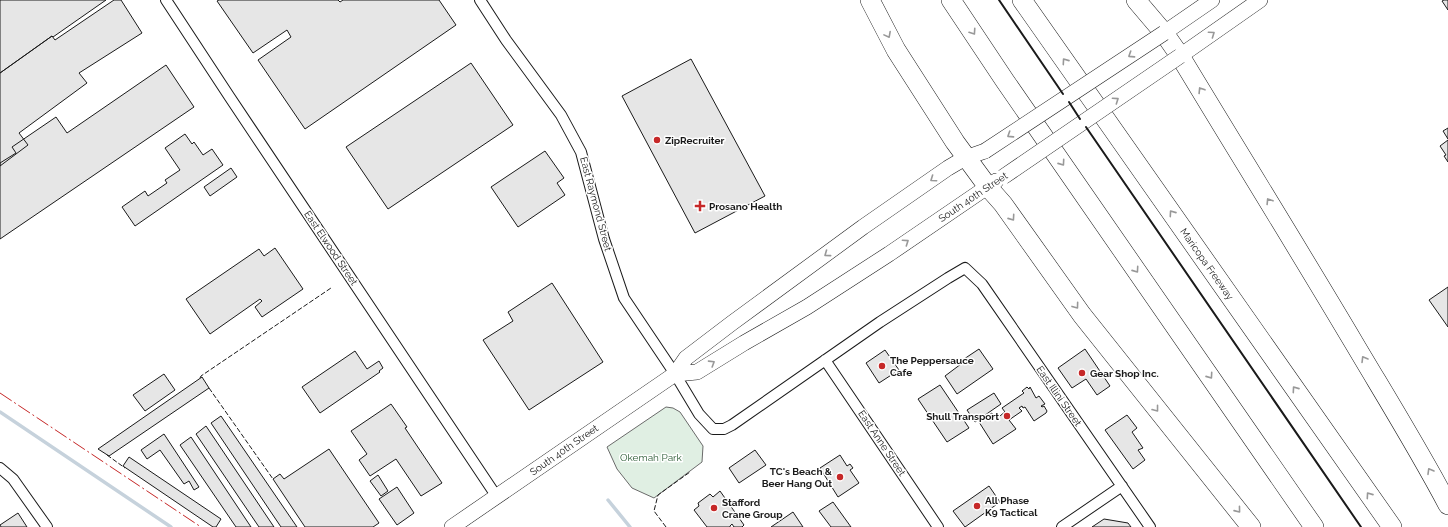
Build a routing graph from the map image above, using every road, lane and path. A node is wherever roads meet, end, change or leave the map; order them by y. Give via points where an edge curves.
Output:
1 (166, 0) edge
2 (480, 0) edge
3 (870, 0) edge
4 (951, 0) edge
5 (1022, 0) edge
6 (1136, 0) edge
7 (1212, 0) edge
8 (1260, 0) edge
9 (1164, 33) junction
10 (1180, 56) junction
11 (965, 158) junction
12 (995, 182) junction
13 (825, 360) junction
14 (675, 374) junction
15 (0, 468) edge
16 (1122, 486) junction
17 (497, 496) junction
18 (1448, 505) edge
19 (47, 527) edge
20 (452, 527) edge
21 (938, 527) edge
22 (1062, 527) edge
23 (1150, 527) edge
24 (1251, 527) edge
25 (1314, 527) edge
26 (1392, 527) edge

1 - 17 street, East Elwood Street
2 - 14 street, East Raymond Street via 561,114 582,152 604,239 624,298
3 -> 11 highway via 896,50
4 -> 25 highway
26 -> 5 highway, Maricopa Freeway
6 - 9 highway
7 - 9 main road, South 40th Street
10 -> 8 main road, South 40th Street
9 - 10 highway
9 -> 11 main road, South 40th Street, bridge via 985,151
12 -> 10 main road, South 40th Street, bridge
18 -> 10 highway via 1361,355
11 - 12 highway
11 -> 14 main road, South 40th Street via 864,227 732,323 686,358
14 -> 12 main road, South 40th Street via 698,372 808,307
12 -> 24 highway via 1003,204 1087,321
13 - 14 street via 724,429 713,429 707,424
13 - 16 street, East Illini Street via 965,268 982,284
13 - 21 street, East Anne Street
14 - 17 main road, South 40th Street
15 - 19 street via 13,479
16 - 22 street
16 - 23 street, East Illini Street
17 - 20 main road, South 40th Street

